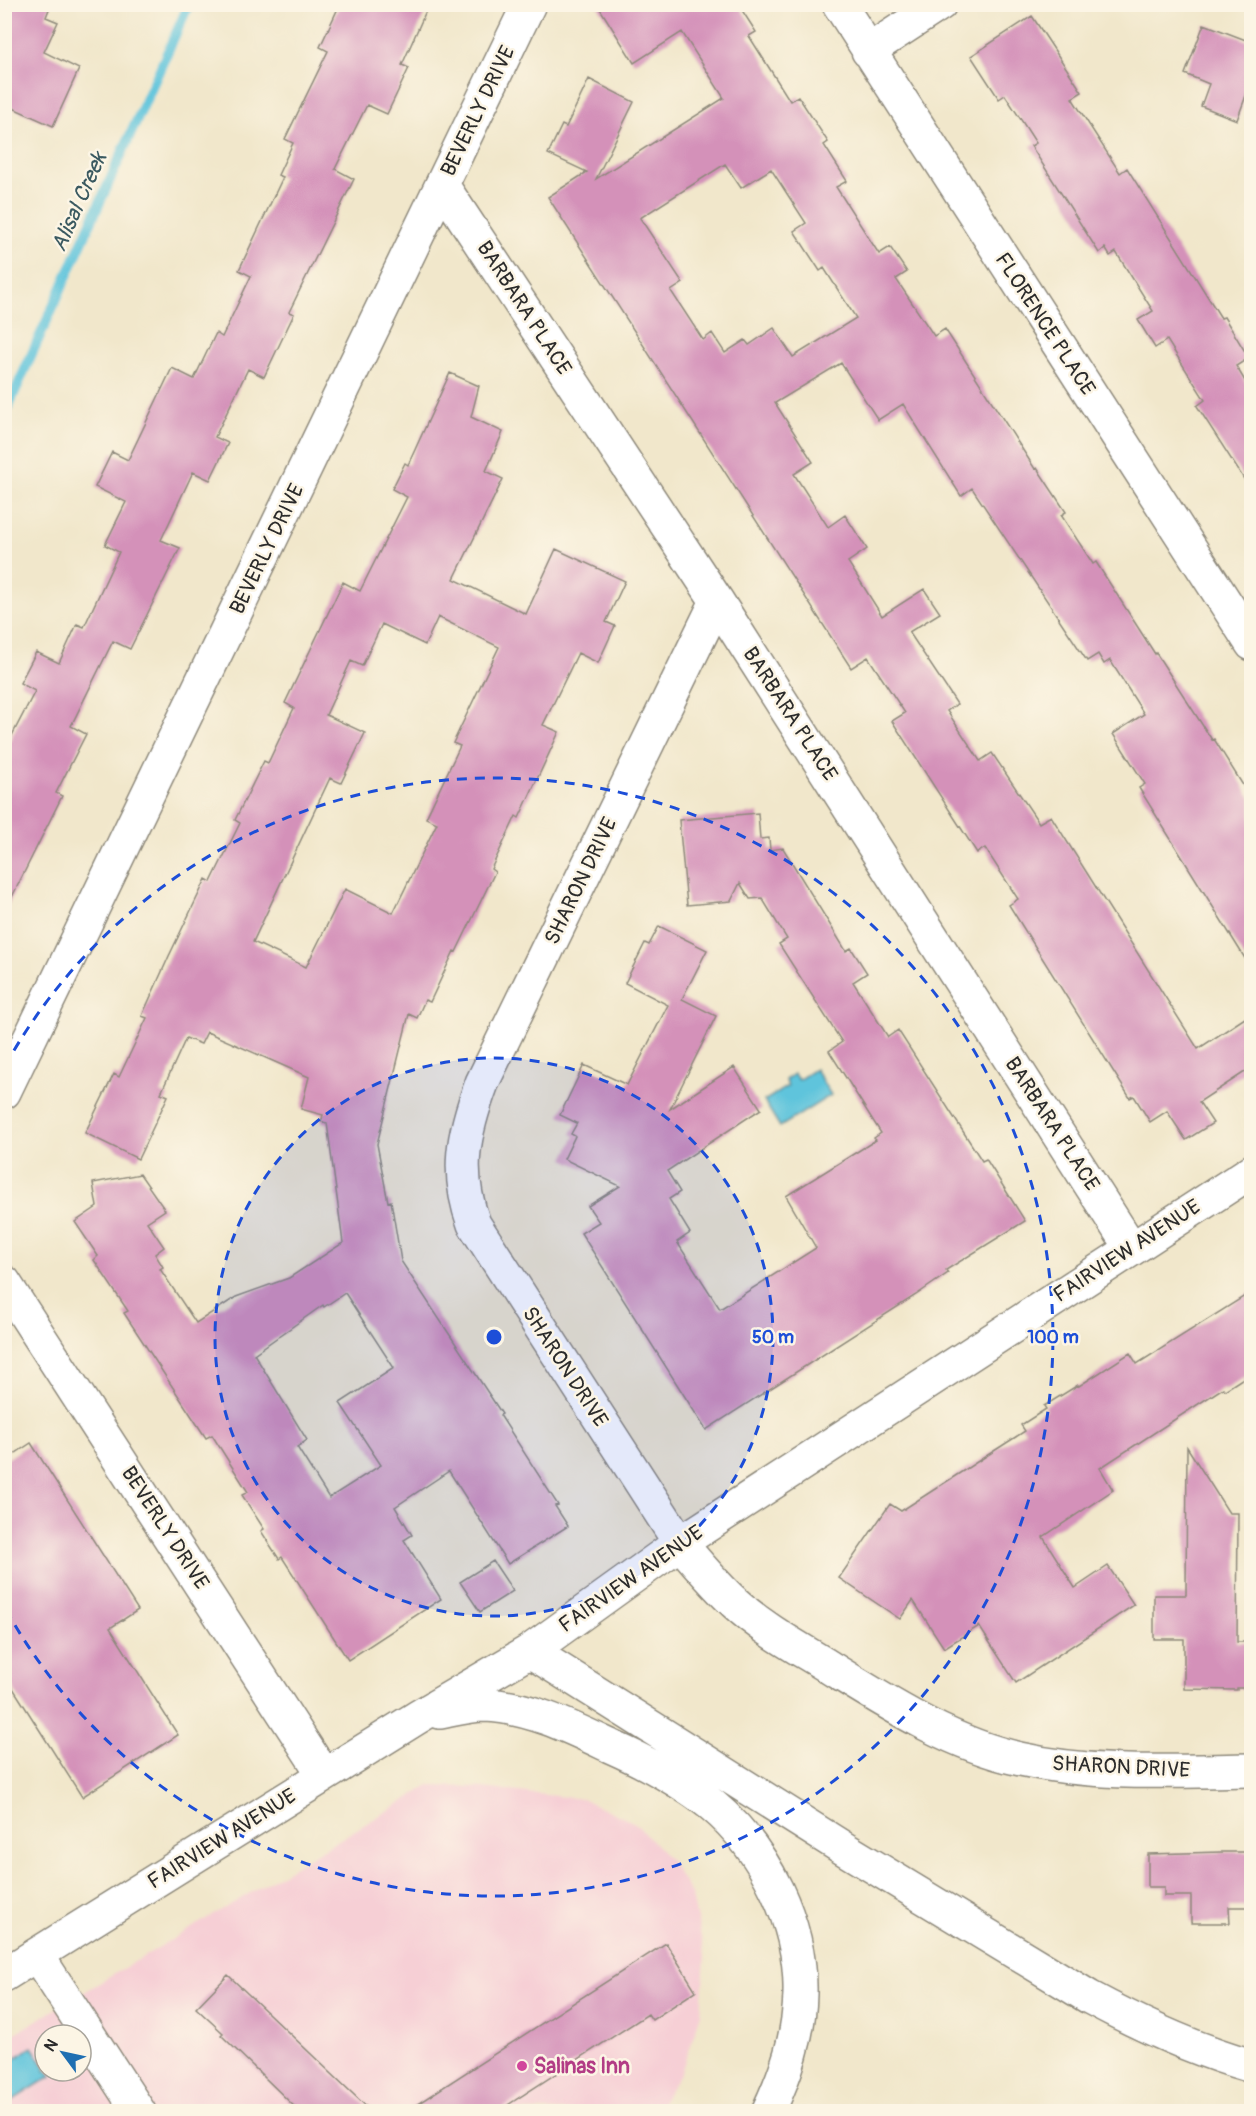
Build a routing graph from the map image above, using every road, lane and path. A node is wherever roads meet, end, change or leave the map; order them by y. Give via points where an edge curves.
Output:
1 (529, 4) edge
2 (838, 4) edge
3 (940, 4) edge
4 (868, 51) junction
5 (442, 185) junction
6 (717, 601) junction
7 (1251, 644) edge
8 (4, 1092) edge
9 (1251, 1171) edge
10 (1131, 1248) junction
11 (4, 1281) edge
12 (680, 1543) junction
13 (530, 1651) junction
14 (418, 1717) junction
15 (1251, 1770) edge
16 (324, 1775) junction
17 (37, 1955) junction
18 (4, 1975) edge
19 (1251, 2066) edge
20 (140, 2112) edge
21 (768, 2112) edge

1 - 5 main road, BEVERLY DRIVE
2 - 4 main road, FLORENCE PLACE
3 - 4 main road
4 - 7 main road, FLORENCE PLACE
5 - 6 main road, BARBARA PLACE
5 - 8 main road, BEVERLY DRIVE
6 - 10 main road, BARBARA PLACE
6 - 12 main road, SHARON DRIVE via 482,1083 467,1125 462,1162 465,1196 474,1224
9 - 10 main road, FAIRVIEW AVENUE
10 - 12 main road, FAIRVIEW AVENUE
11 - 16 main road, BEVERLY DRIVE
12 - 13 main road, FAIRVIEW AVENUE
12 - 15 main road, SHARON DRIVE via 728,1596 773,1632 915,1718 975,1746 1019,1759 1075,1768
13 - 14 main road, FAIRVIEW AVENUE
13 - 19 main road via 1089,1997 1192,2046
14 - 16 main road, FAIRVIEW AVENUE
14 - 21 main road via 483,1705 511,1708 565,1724 655,1768 711,1804 731,1822 765,1869 780,1899 798,1959 800,1993 792,2052
16 - 17 main road, FAIRVIEW AVENUE
17 - 18 main road, FAIRVIEW AVENUE
17 - 20 main road

